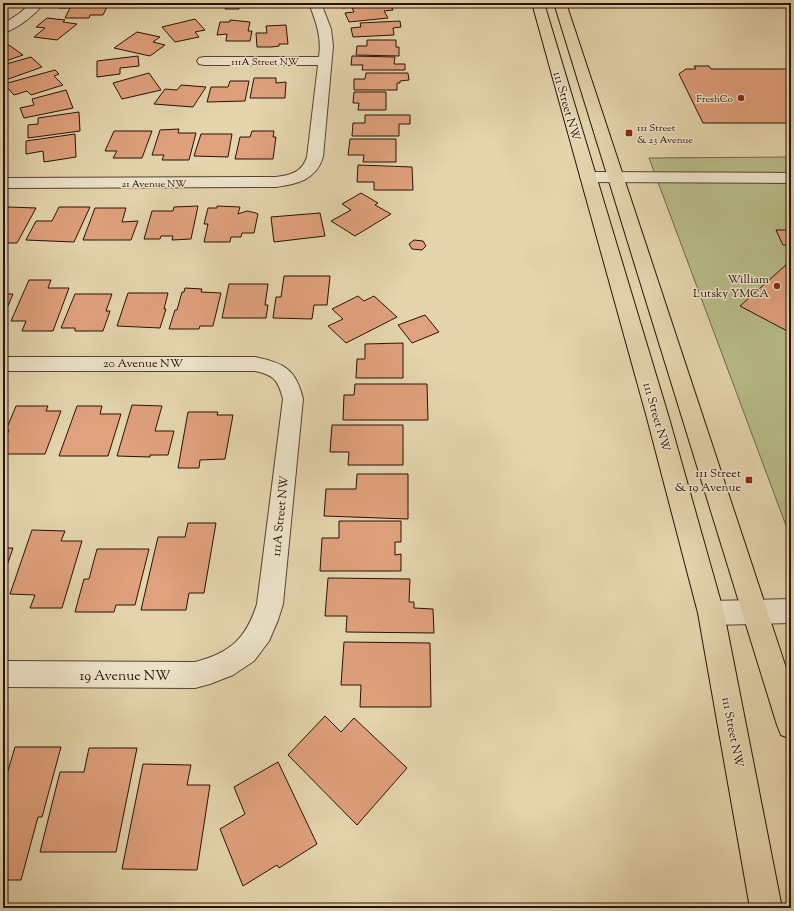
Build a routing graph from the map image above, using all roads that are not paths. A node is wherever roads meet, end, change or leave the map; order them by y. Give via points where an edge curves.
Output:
1 (38, 3) edge
2 (315, 3) edge
3 (538, 3) edge
4 (560, 3) edge
5 (3, 29) edge
6 (204, 61) dead end
7 (326, 61) junction
8 (588, 178) junction
9 (617, 178) junction
10 (791, 178) edge
11 (3, 183) edge
12 (3, 364) edge
13 (282, 373) joint
14 (791, 611) edge
15 (755, 612) junction
16 (711, 613) junction
17 (243, 655) joint
18 (3, 674) edge
19 (791, 725) edge
20 (766, 908) edge

1 - 5 street via 24,16
2 - 7 street via 325,29
3 - 8 main road, 111 Street NW
4 - 9 main road, 111 Street NW
6 - 7 street, 111A Street NW
7 - 11 street, 21 Avenue NW via 314,165 297,178 276,182
8 - 9 street
8 - 16 main road, 111 Street NW via 658,418
9 - 10 street
9 - 15 main road, 111 Street NW
12 - 13 street, 20 Avenue NW via 238,363 266,366
13 - 17 street, 111A Street NW via 288,379 293,399 270,604 261,633
14 - 15 street
15 - 16 street
15 - 19 main road, 111 Street NW
16 - 20 main road, 111 Street NW
17 - 18 street, 19 Avenue NW via 211,672 195,675

